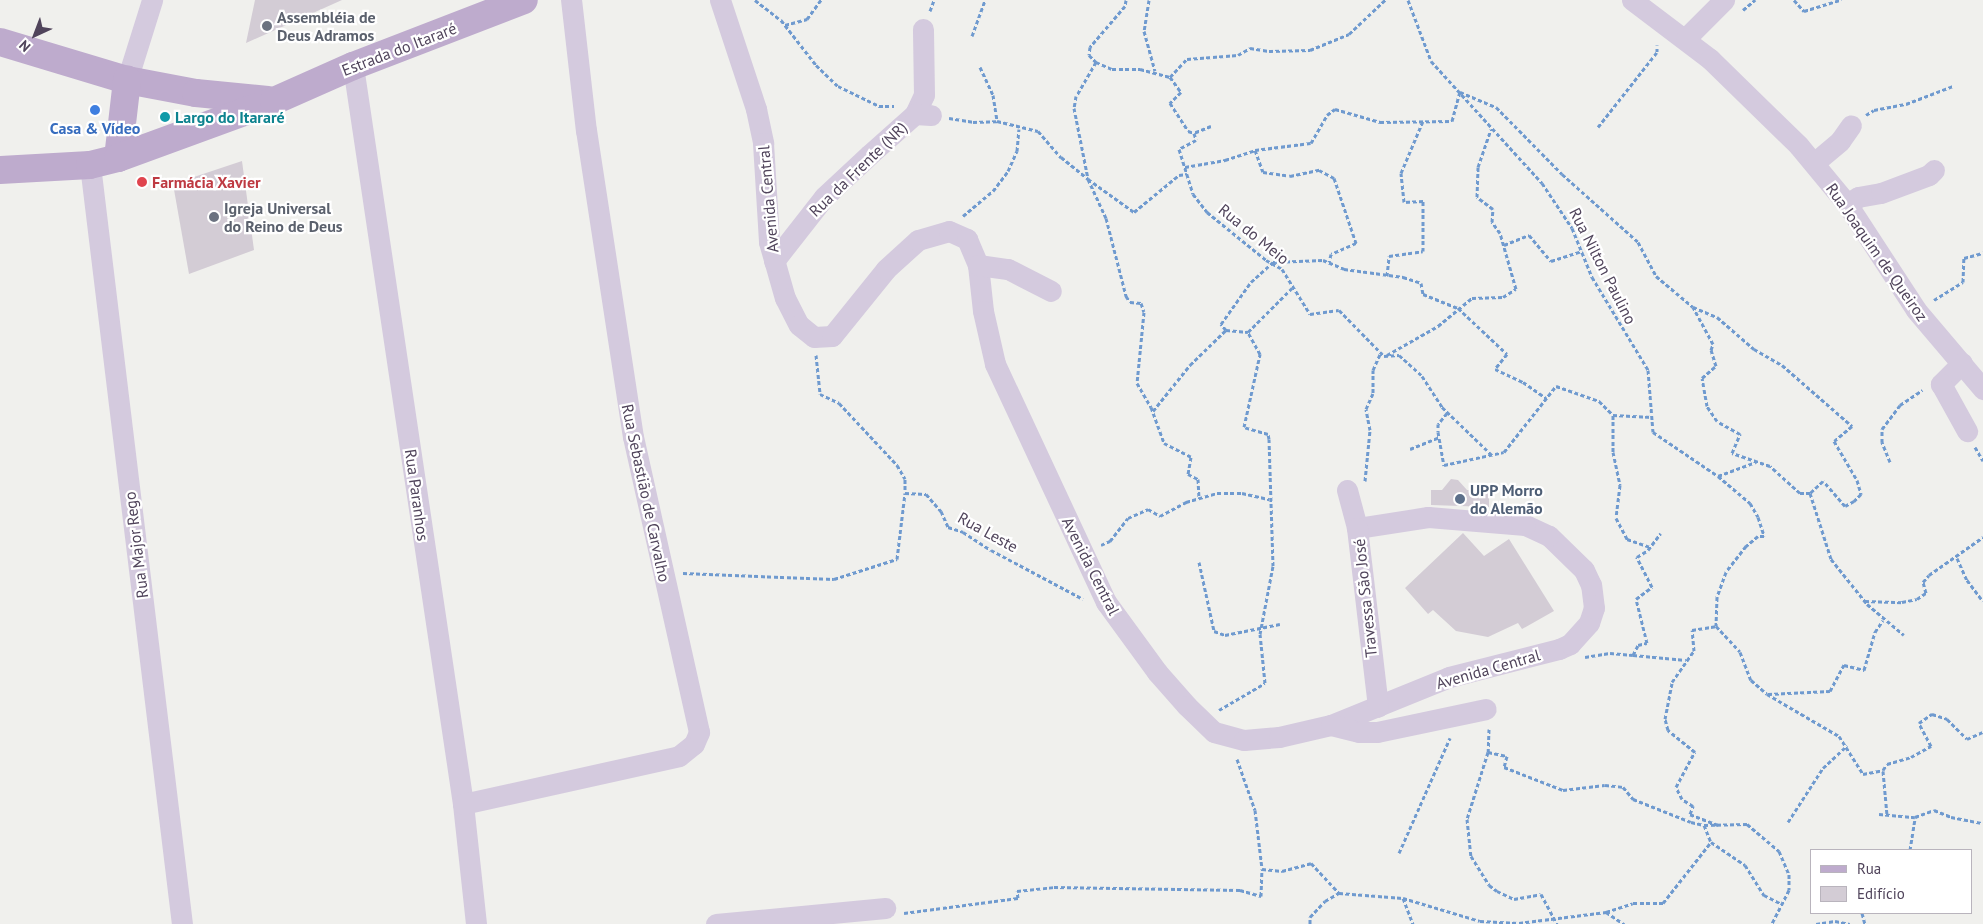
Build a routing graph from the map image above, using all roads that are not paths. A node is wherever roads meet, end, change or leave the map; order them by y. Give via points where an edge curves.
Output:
1 (152, 0) edge
2 (524, 0) edge
3 (571, 0) edge
4 (720, 0) edge
5 (1632, 0) edge
6 (1724, 0) edge
7 (924, 29) dead end
8 (1678, 32) junction
9 (0, 42) edge
10 (353, 66) junction
11 (127, 80) junction
12 (274, 101) junction
13 (1851, 125) road end
14 (118, 158) junction
15 (1814, 163) junction
16 (90, 165) junction
17 (0, 170) edge
18 (1934, 170) dead end
19 (1847, 204) junction
20 (774, 261) junction
21 (978, 265) junction
22 (1051, 291) dead end
23 (1962, 363) junction
24 (1983, 389) edge
25 (1967, 431) dead end
26 (1356, 487) road end
27 (1357, 528) junction
28 (1378, 707) junction
29 (1486, 709) road end
30 (1331, 725) junction
31 (463, 804) junction
32 (885, 908) road end
33 (182, 924) edge
34 (476, 924) edge
35 (716, 924) edge

1 - 11 street
2 - 10 main road, Estrada do Itararé
3 - 31 street, Rua Sebastião de Carvalho via 586,131 622,373 662,575 699,732 694,744 679,756
4 - 20 street, Avenida Central via 753,100 763,143 767,226
5 - 8 street, Rua Joaquim de Queiroz
6 - 8 street
7 - 20 street, Rua da Frente (NR) via 923,111 824,197
8 - 15 street, Rua Joaquim de Queiroz via 1738,85
9 - 11 main road
10 - 12 main road, Estrada do Itararé
10 - 31 street, Rua Paranhos
11 - 12 main road via 196,93
11 - 14 main road
12 - 14 main road, Estrada do Itararé
13 - 15 street via 1840,142
14 - 16 main road, Estrada do Itararé
15 - 19 street, Rua Joaquim de Queiroz
16 - 17 main road, Estrada do Itararé
16 - 33 street, Rua Major Rego
18 - 19 street via 1929,175 1881,193 1858,197
19 - 23 street, Rua Joaquim de Queiroz via 1916,310
20 - 21 street, Avenida Central via 791,314 814,337 832,336 840,330 886,270 911,246 932,233 949,231 967,239
21 - 22 street via 1008,269
21 - 30 street, Avenida Central via 983,311 995,364 1106,602 1157,672 1201,720 1227,738 1279,738
23 - 24 street, Rua Joaquim de Queiroz
23 - 25 street via 1941,382
26 - 27 street, Travessa São José
27 - 28 street, Travessa São José
27 - 28 street, Avenida Central via 1428,517 1526,524 1549,536 1584,570 1591,585 1594,608 1583,630 1565,646 1472,670
28 - 30 street, Avenida Central
29 - 30 street via 1377,732 1359,732
31 - 34 street, Rua Paranhos
32 - 35 street

